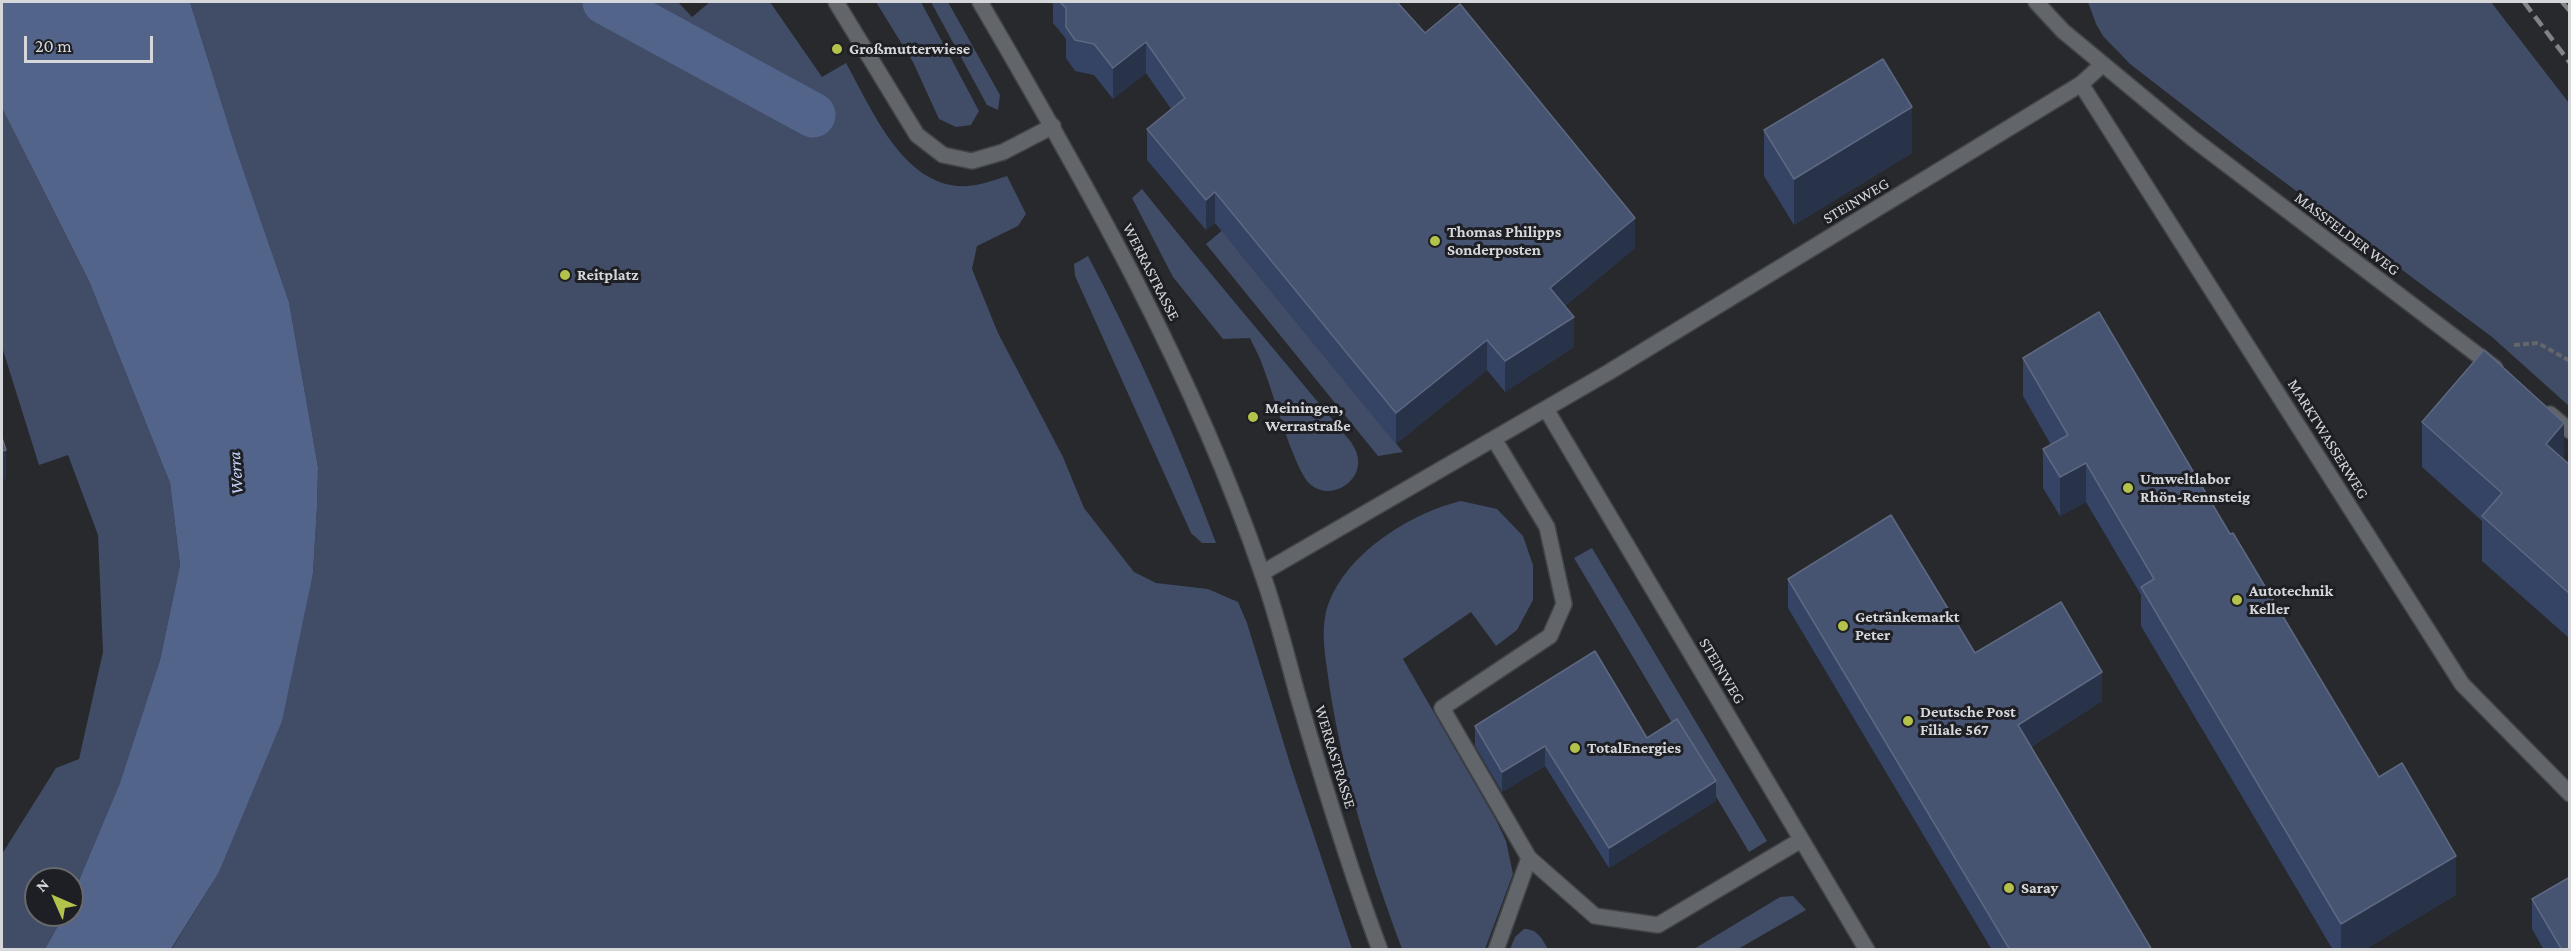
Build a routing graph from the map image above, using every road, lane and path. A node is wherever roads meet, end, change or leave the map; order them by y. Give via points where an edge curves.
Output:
1 (836, 2) edge
2 (981, 2) edge
3 (2036, 2) edge
4 (2102, 65) junction
5 (2081, 84) junction
6 (1053, 126) junction
7 (2471, 348) junction
8 (2570, 362) edge
9 (2507, 378) edge
10 (2543, 408) edge
11 (1546, 409) junction
12 (2570, 431) edge
13 (1494, 439) junction
14 (1262, 573) junction
15 (2570, 794) edge
16 (1801, 840) junction
17 (1529, 858) junction
18 (1380, 950) edge
19 (1496, 950) edge
20 (1867, 950) edge

1 - 6 street via 917,135 943,155 972,161 1004,152
2 - 6 street, WERRASTRASSE
3 - 4 street
4 - 5 street, STEINWEG
4 - 7 street, MASSFELDER WEG via 2201,146
5 - 11 street, STEINWEG
5 - 15 street, MARKTWASSERWEG via 2462,684
6 - 14 street, WERRASTRASSE via 1155,317 1215,452
7 - 8 path via 2538,343
7 - 9 street, MASSFELDER WEG
10 - 12 street
11 - 13 street, STEINWEG
11 - 16 street, STEINWEG
13 - 14 street, STEINWEG
13 - 17 street via 1547,527 1564,604 1550,636 1442,708
14 - 18 street, WERRASTRASSE via 1343,843
16 - 17 street via 1658,925 1595,916
16 - 20 street, STEINWEG
17 - 19 street

